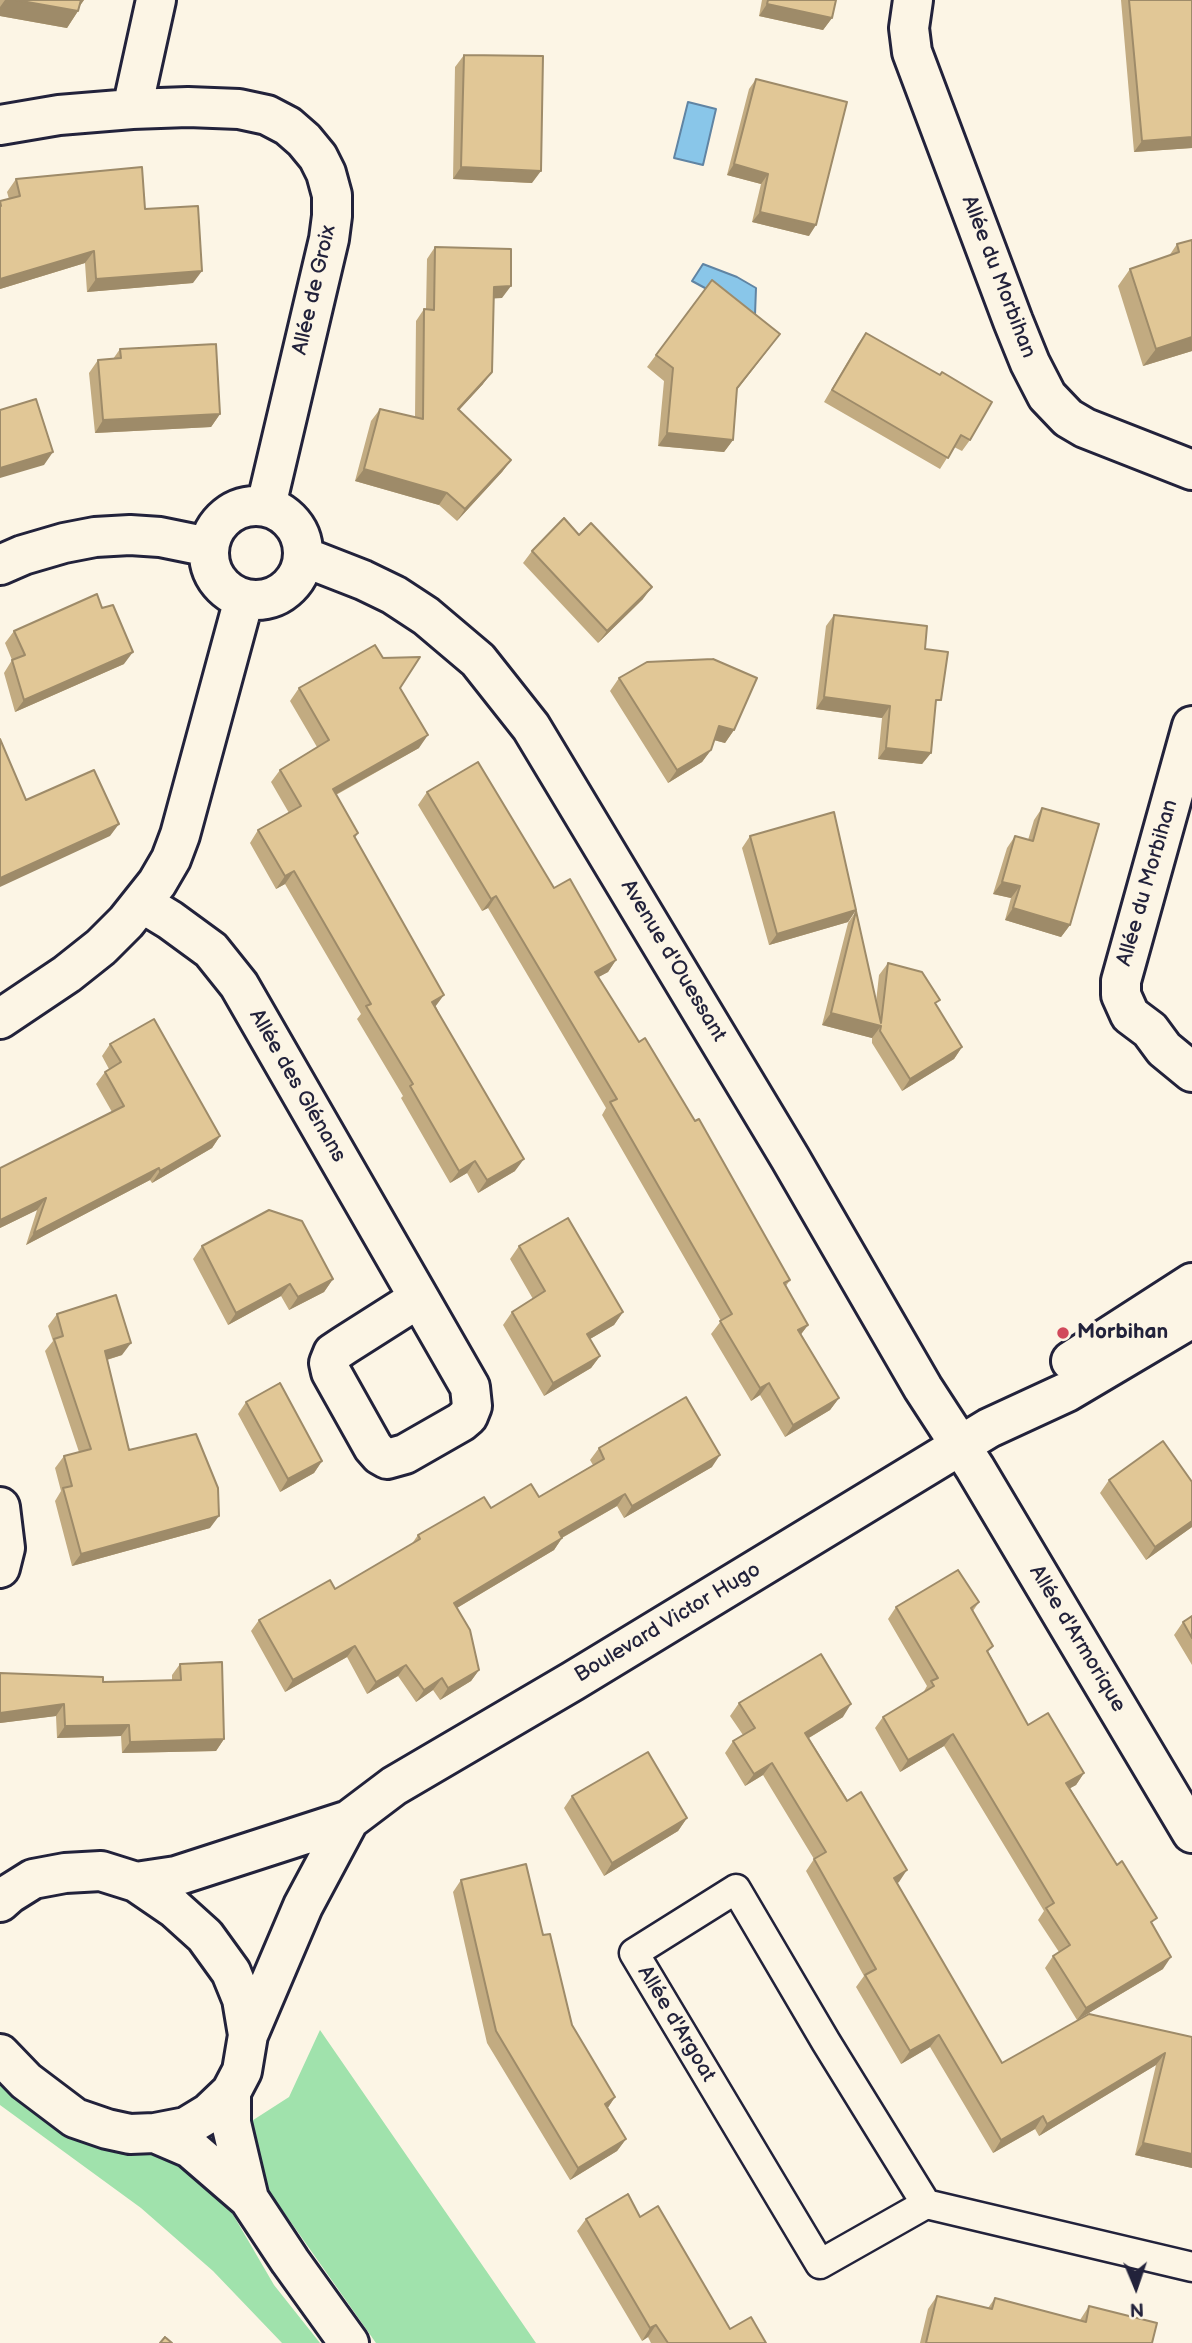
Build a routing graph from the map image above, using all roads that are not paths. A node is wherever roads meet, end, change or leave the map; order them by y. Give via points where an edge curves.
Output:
1 (156, 0) edge
2 (913, 0) edge
3 (132, 109) junction
4 (0, 125) edge
5 (1192, 470) edge
6 (266, 506) junction
7 (209, 547) junction
8 (304, 557) junction
9 (0, 565) edge
10 (244, 599) junction
11 (1192, 726) edge
12 (142, 903) junction
13 (0, 1019) edge
14 (1150, 1030) junction
15 (1192, 1037) edge
16 (1192, 1072) edge
17 (1192, 1283) edge
18 (419, 1298) dead end
19 (1192, 1318) edge
20 (974, 1437) junction
21 (0, 1507) edge
22 (0, 1568) edge
23 (349, 1820) junction
24 (1192, 1833) edge
25 (136, 1882) junction
26 (0, 1902) edge
27 (248, 2035) junction
28 (0, 2054) edge
29 (231, 2092) junction
30 (155, 2133) junction
31 (249, 2199) junction
32 (926, 2204) junction
33 (1192, 2267) edge
34 (349, 2343) edge

1 - 3 street
2 - 5 street, Allée du Morbihan via 912,52 1043,389 1056,408 1085,428
3 - 4 street, Allée de Groix
3 - 6 street, Allée de Groix via 239,109 267,115 304,140 326,173 332,195 329,239
6 - 7 street via 247,506 229,514 216,528
6 - 8 street via 295,525
7 - 9 street via 160,537 95,537
7 - 10 street via 217,580 228,593
8 - 10 street via 298,577 284,592 265,600
8 - 20 street, Avenue d'Ouessant via 373,585 426,616 478,660 531,727 697,1000 923,1388
10 - 12 street via 180,835 171,859
11 - 14 street, Allée du Morbihan via 1121,981 1125,1007
12 - 13 street via 101,947
12 - 18 street, Allée des Glénans via 211,950 239,985
14 - 15 street
14 - 16 street, Allée du Morbihan via 1164,1049
17 - 20 street, Boulevard Victor Hugo via 1054,1372
19 - 20 street, Boulevard Victor Hugo via 1067,1392
20 - 23 street, Boulevard Victor Hugo via 394,1786
20 - 24 street, Allée d'Armorique
21 - 22 street via 5,1548
23 - 25 street, Boulevard Victor Hugo via 176,1876
23 - 27 street, Boulevard Victor Hugo via 303,1906
25 - 26 street via 101,1871 65,1872 33,1879
25 - 27 street via 205,1937 231,1972 242,1999
27 - 29 street via 242,2071
28 - 30 street via 26,2081 75,2118 130,2134
29 - 30 street via 186,2127
29 - 31 street via 231,2123
30 - 31 street via 190,2148
31 - 34 street
32 - 32 lane, Allée d'Argoat via 736,1889 634,1953 820,2264
32 - 33 lane

